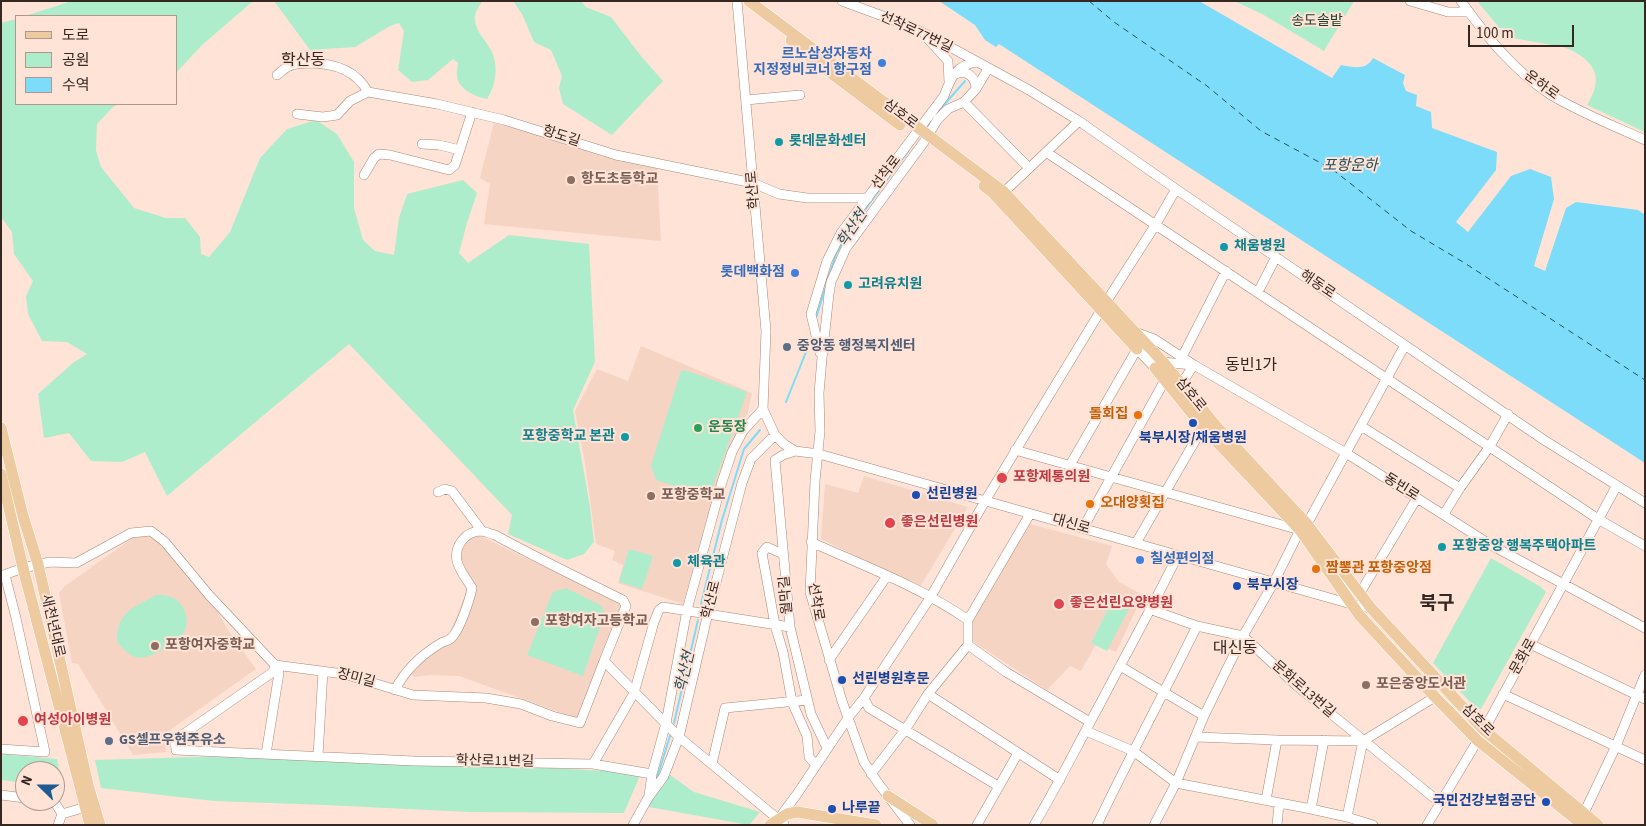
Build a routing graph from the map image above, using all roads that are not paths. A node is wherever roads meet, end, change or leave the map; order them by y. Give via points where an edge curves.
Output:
1 (737, 1) edge
2 (742, 1) edge
3 (749, 1) edge
4 (842, 1) edge
5 (1410, 1) edge
6 (1461, 1) edge
7 (1469, 12) junction
8 (921, 32) junction
9 (977, 62) junction
10 (988, 68) junction
11 (277, 75) dead end
12 (952, 78) junction
13 (976, 89) junction
14 (368, 92) junction
15 (800, 96) dead end
16 (746, 100) junction
17 (964, 102) junction
18 (472, 112) junction
19 (297, 114) dead end
20 (1079, 121) junction
21 (922, 136) junction
22 (1645, 140) edge
23 (422, 144) dead end
24 (460, 150) junction
25 (1046, 152) junction
26 (1028, 168) junction
27 (364, 175) dead end
28 (754, 183) junction
29 (1176, 189) junction
30 (1004, 192) junction
31 (868, 198) junction
32 (1156, 224) junction
33 (1276, 257) junction
34 (1226, 271) junction
35 (1258, 292) junction
36 (1104, 305) junction
37 (1134, 332) junction
38 (1405, 345) junction
39 (1138, 349) junction
40 (1182, 357) junction
41 (822, 358) junction
42 (1159, 365) junction
43 (1194, 365) junction
44 (1387, 378) junction
45 (1165, 380) junction
46 (1181, 384) junction
47 (763, 409) junction
48 (1508, 414) junction
49 (1361, 426) junction
50 (1203, 427) junction
51 (1, 428) edge
52 (775, 435) junction
53 (1490, 446) junction
54 (796, 450) junction
55 (1015, 450) junction
56 (819, 454) junction
57 (1346, 454) junction
58 (1070, 465) junction
59 (1, 474) edge
60 (1112, 477) junction
61 (1616, 487) junction
62 (1460, 488) junction
63 (438, 492) dead end
64 (1165, 492) junction
65 (1417, 498) junction
66 (984, 501) junction
67 (1645, 503) edge
68 (1030, 514) junction
69 (1444, 514) junction
70 (1598, 519) junction
71 (1304, 527) junction
72 (1083, 528) junction
73 (482, 531) junction
74 (811, 542) junction
75 (1136, 543) junction
76 (1645, 546) edge
77 (783, 554) junction
78 (1178, 555) junction
79 (38, 564) junction
80 (23, 568) junction
81 (3, 575) edge
82 (887, 576) junction
83 (1274, 582) junction
84 (1564, 583) junction
85 (1360, 593) junction
86 (930, 598) junction
87 (1351, 604) junction
88 (1371, 608) junction
89 (687, 610) junction
90 (1152, 610) junction
91 (708, 613) junction
92 (968, 620) junction
93 (775, 625) junction
94 (1197, 626) junction
95 (790, 627) junction
96 (1645, 628) edge
97 (1243, 636) junction
98 (1530, 644) junction
99 (968, 645) junction
100 (829, 660) junction
101 (604, 662) junction
102 (274, 665) junction
103 (1120, 666) junction
104 (323, 671) junction
105 (1645, 675) edge
106 (395, 690) junction
107 (634, 693) junction
108 (1164, 693) junction
109 (928, 694) junction
110 (1503, 694) junction
111 (1435, 697) junction
112 (1641, 697) edge
113 (864, 698) junction
114 (807, 700) junction
115 (792, 702) junction
116 (1204, 716) junction
117 (848, 718) junction
118 (1090, 722) junction
119 (666, 723) junction
120 (905, 730) junction
121 (1484, 730) junction
122 (1086, 731) junction
123 (679, 737) junction
124 (1196, 737) junction
125 (1277, 740) junction
126 (1324, 740) junction
127 (1477, 740) junction
128 (1363, 741) junction
129 (1616, 746) junction
130 (827, 748) junction
131 (1, 749) edge
132 (1133, 751) junction
133 (1018, 753) junction
134 (266, 754) junction
135 (318, 756) junction
136 (1645, 760) edge
137 (593, 764) junction
138 (712, 764) junction
139 (816, 765) junction
140 (652, 774) junction
141 (871, 774) junction
142 (1060, 780) junction
143 (1176, 783) junction
144 (998, 786) junction
145 (1, 794) edge
146 (15, 796) edge
147 (888, 796) junction
148 (648, 798) junction
149 (1266, 800) junction
150 (1439, 802) junction
151 (1279, 804) junction
152 (86, 807) junction
153 (1311, 809) junction
154 (60, 811) edge
155 (1584, 813) junction
156 (62, 814) junction
157 (1347, 817) junction
158 (779, 823) edge
159 (58, 825) edge
160 (90, 825) edge
161 (100, 825) edge
162 (633, 825) edge
163 (838, 825) edge
164 (876, 825) edge
165 (910, 825) edge
166 (933, 825) edge
167 (977, 825) edge
168 (1034, 825) edge
169 (1097, 825) edge
170 (1154, 825) edge
171 (1277, 825) edge
172 (1373, 825) edge
173 (1427, 825) edge
174 (1583, 825) edge
175 (1598, 825) edge

1 - 16 street, 학산로
2 - 21 main road, 삼호로 via 819,64
3 - 21 main road, 삼호로
4 - 8 street, 선착로77번길
5 - 7 street via 1448,12
6 - 7 street, 운하로
7 - 22 street, 운하로 via 1503,55 1540,87 1568,104
8 - 9 street, 선착로77번길
8 - 12 street via 948,60
9 - 10 street, 선착로77번길
9 - 12 street via 962,66
10 - 13 street, 선착로
10 - 20 street, 해동로
11 - 14 street via 289,66 326,63 350,72 363,82
12 - 13 street via 964,72 975,82
12 - 21 street, 선착로
13 - 17 street, 선착로
14 - 18 street, 항도길
14 - 19 street via 350,101 336,115
15 - 16 street
16 - 28 street, 학산로
17 - 21 street, 선착로 via 948,109
17 - 26 street
18 - 24 street
18 - 28 street, 항도길 via 616,155
20 - 25 street
20 - 29 street, 해동로
21 - 30 main road, 삼호로
21 - 31 street, 선착로
21 - 36 main road, 삼호로 via 992,192
21 - 41 street, 선착로 via 846,248 829,294
23 - 24 street
24 - 27 street via 455,165 449,170 379,154
25 - 26 street
25 - 32 street
26 - 30 street
28 - 31 street, 항도길 via 779,194 807,198
28 - 47 street, 학산로 via 766,331
29 - 32 street
29 - 33 street, 해동로
30 - 36 main road, 삼호로
31 - 41 street, 선착로 via 841,233 826,260 816,291 811,314
32 - 34 street
32 - 36 street
33 - 35 street
33 - 38 street, 해동로
34 - 35 street
34 - 40 street
35 - 44 street
36 - 37 main road, 삼호로
36 - 39 main road, 삼호로
36 - 55 street
37 - 40 street via 1154,339
37 - 42 main road, 삼호로
38 - 44 street
38 - 48 street, 해동로
39 - 42 street, 삼호로
39 - 58 street
40 - 43 street
41 - 56 street, 선착로
42 - 43 street, 동빈로
42 - 45 main road, 삼호로
42 - 46 main road, 삼호로
43 - 46 street
43 - 57 street, 동빈로
44 - 49 street
44 - 53 street
45 - 50 main road, 삼호로
45 - 60 street
46 - 71 main road, 삼호로
47 - 52 street, 학산로
47 - 89 street, 학산로 via 744,431 732,452
48 - 53 street
48 - 61 street, 해동로
49 - 57 street
49 - 62 street
50 - 64 street
50 - 71 main road, 삼호로
51 - 79 main road, 새천년대로
52 - 54 street, 대신로
52 - 91 street, 학산로 via 751,460 742,483
53 - 62 street
53 - 70 street
54 - 56 street, 대신로
54 - 77 street, 월막길 via 775,460
55 - 58 street
55 - 66 street
56 - 66 street, 대신로
56 - 74 street, 선착로
57 - 65 street, 동빈로
57 - 71 street
58 - 60 street
59 - 80 main road, 새천년대로
60 - 64 street
60 - 72 street
61 - 67 street, 해동로
61 - 70 street, 문화로
62 - 69 street
63 - 73 street via 452,491
64 - 71 street
64 - 75 street
65 - 69 street, 동빈로
65 - 85 street
66 - 68 street, 대신로
66 - 86 street
68 - 72 street, 대신로
68 - 92 street
69 - 84 street, 동빈로 via 1491,545
70 - 76 street
70 - 84 street, 문화로
71 - 83 street
71 - 85 main road, 삼호로
71 - 87 main road, 삼호로
72 - 75 street, 대신로
73 - 101 street via 623,600 626,606
73 - 106 street via 472,532 458,545 458,562 472,588 457,630 452,638 406,671
74 - 82 street
74 - 100 street, 선착로 via 810,592
75 - 78 street, 대신로
77 - 93 street via 767,547 762,553
77 - 95 street, 월막길
78 - 83 street, 대신로
78 - 90 street
79 - 80 street
79 - 102 street via 76,563 131,533 151,531 165,542 208,595
79 - 161 main road, 새천년대로
80 - 81 street
80 - 152 main road, 새천년대로
81 - 131 street via 16,618 45,752
82 - 86 street
82 - 100 street
83 - 87 street, 대신로
83 - 97 street
84 - 96 street, 동빈로
84 - 98 street, 문화로
85 - 88 main road, 삼호로
86 - 92 street
86 - 113 street
87 - 88 street, 대신로
87 - 111 main road, 삼호로
88 - 121 main road, 삼호로
89 - 91 street
89 - 107 street via 662,606 659,610
89 - 119 street, 학산로
90 - 94 street
90 - 103 street
91 - 93 street
91 - 123 street, 학산로
92 - 99 street
93 - 95 street
93 - 115 street
94 - 97 street
94 - 108 street
95 - 114 street, 월막길
97 - 116 street
97 - 128 street, 문화로13번길
98 - 110 street, 문화로
98 - 112 street
99 - 109 street
99 - 118 street via 1006,672
100 - 117 street, 선착로
101 - 106 street, 장미길 via 580,723 521,704 486,698 413,695
101 - 107 street
102 - 104 street, 장미길
102 - 134 street via 279,673
102 - 134 street, 학산로11번길 via 273,672 175,740 176,750
103 - 108 street
103 - 118 street
104 - 106 street, 장미길
104 - 135 street
105 - 112 street
107 - 119 street
107 - 137 street
108 - 116 street
108 - 132 street
109 - 120 street
109 - 133 street
110 - 121 street, 문화로
110 - 129 street
111 - 127 main road, 삼호로
111 - 128 street
112 - 129 street
113 - 117 street
113 - 120 street via 869,708
114 - 115 street
114 - 130 street, 월막길
115 - 138 street via 725,708
115 - 139 street via 806,736 809,756
116 - 124 street
117 - 130 street
117 - 141 street, 선착로
118 - 122 street
119 - 123 street
119 - 140 street, 학산로
120 - 141 street
120 - 144 street
121 - 127 street, 문화로
121 - 155 main road, 삼호로
122 - 132 street
122 - 142 street
123 - 138 street
123 - 148 street, 학산로 via 664,776
124 - 125 street
124 - 143 street
125 - 126 street
125 - 149 street
126 - 128 street
126 - 153 street
127 - 150 street, 문화로
127 - 174 main road, 삼호로
128 - 150 street, 문화로13번길
128 - 157 street
129 - 136 street
129 - 155 street
130 - 139 street
132 - 143 street
132 - 169 street
133 - 142 street
133 - 144 street
134 - 135 street, 학산로11번길
135 - 137 street, 학산로11번길
137 - 140 street, 학산로11번길
138 - 158 street
139 - 158 street
140 - 148 street, 학산로
141 - 147 street, 선착로
142 - 168 street
143 - 149 street
143 - 170 street
144 - 167 street
145 - 146 street
147 - 165 street, 선착로
147 - 166 main road
148 - 162 street, 학산로
149 - 151 street
150 - 173 street, 문화로
151 - 153 street
151 - 171 street
152 - 156 street
152 - 160 main road, 새천년대로
153 - 157 street
154 - 156 street
155 - 175 main road, 삼호로
156 - 159 street
157 - 172 street
158 - 163 main road via 804,818
158 - 164 main road via 791,813 802,812

